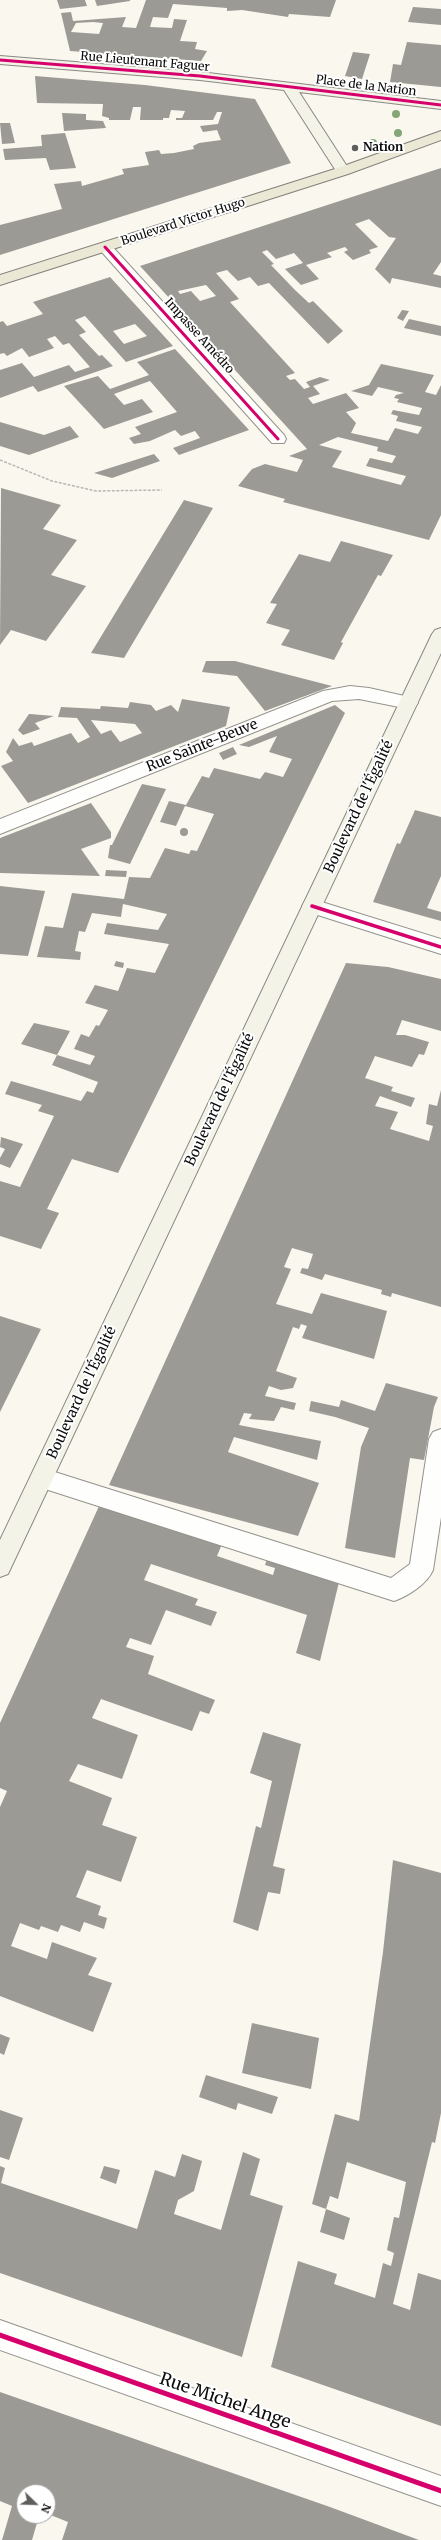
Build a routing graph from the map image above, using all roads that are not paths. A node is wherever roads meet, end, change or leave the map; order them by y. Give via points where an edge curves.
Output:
1 (0, 60) edge
2 (288, 86) junction
3 (441, 105) edge
4 (441, 135) edge
5 (441, 146) edge
6 (366, 163) junction
7 (343, 171) junction
8 (104, 247) junction
9 (0, 280) edge
10 (278, 439) dead end
11 (440, 637) edge
12 (409, 703) junction
13 (0, 827) edge
14 (312, 906) junction
15 (441, 947) edge
16 (441, 1439) edge
17 (42, 1478) junction
18 (0, 1566) edge
19 (0, 2335) edge
20 (441, 2491) edge

1 - 2 main road, Rue Lieutenant Faguer
2 - 3 main road, Place de la Nation
2 - 7 main road
4 - 6 main road, Boulevard Victor Hugo
5 - 6 main road, Boulevard Victor Hugo
6 - 7 main road, Boulevard Victor Hugo
7 - 8 main road, Boulevard Victor Hugo
8 - 9 main road, Boulevard Victor Hugo
8 - 10 street, Impasse Amédro
11 - 12 main road, Boulevard de l'Égalité
12 - 13 street, Rue Sainte-Beuve via 363,692 345,691 329,695
12 - 14 main road, Boulevard de l'Égalité
14 - 15 street
14 - 17 main road, Boulevard de l'Égalité
16 - 17 street via 421,1570 394,1590
17 - 18 main road, Boulevard de l'Égalité
19 - 20 street, Rue Michel Ange

